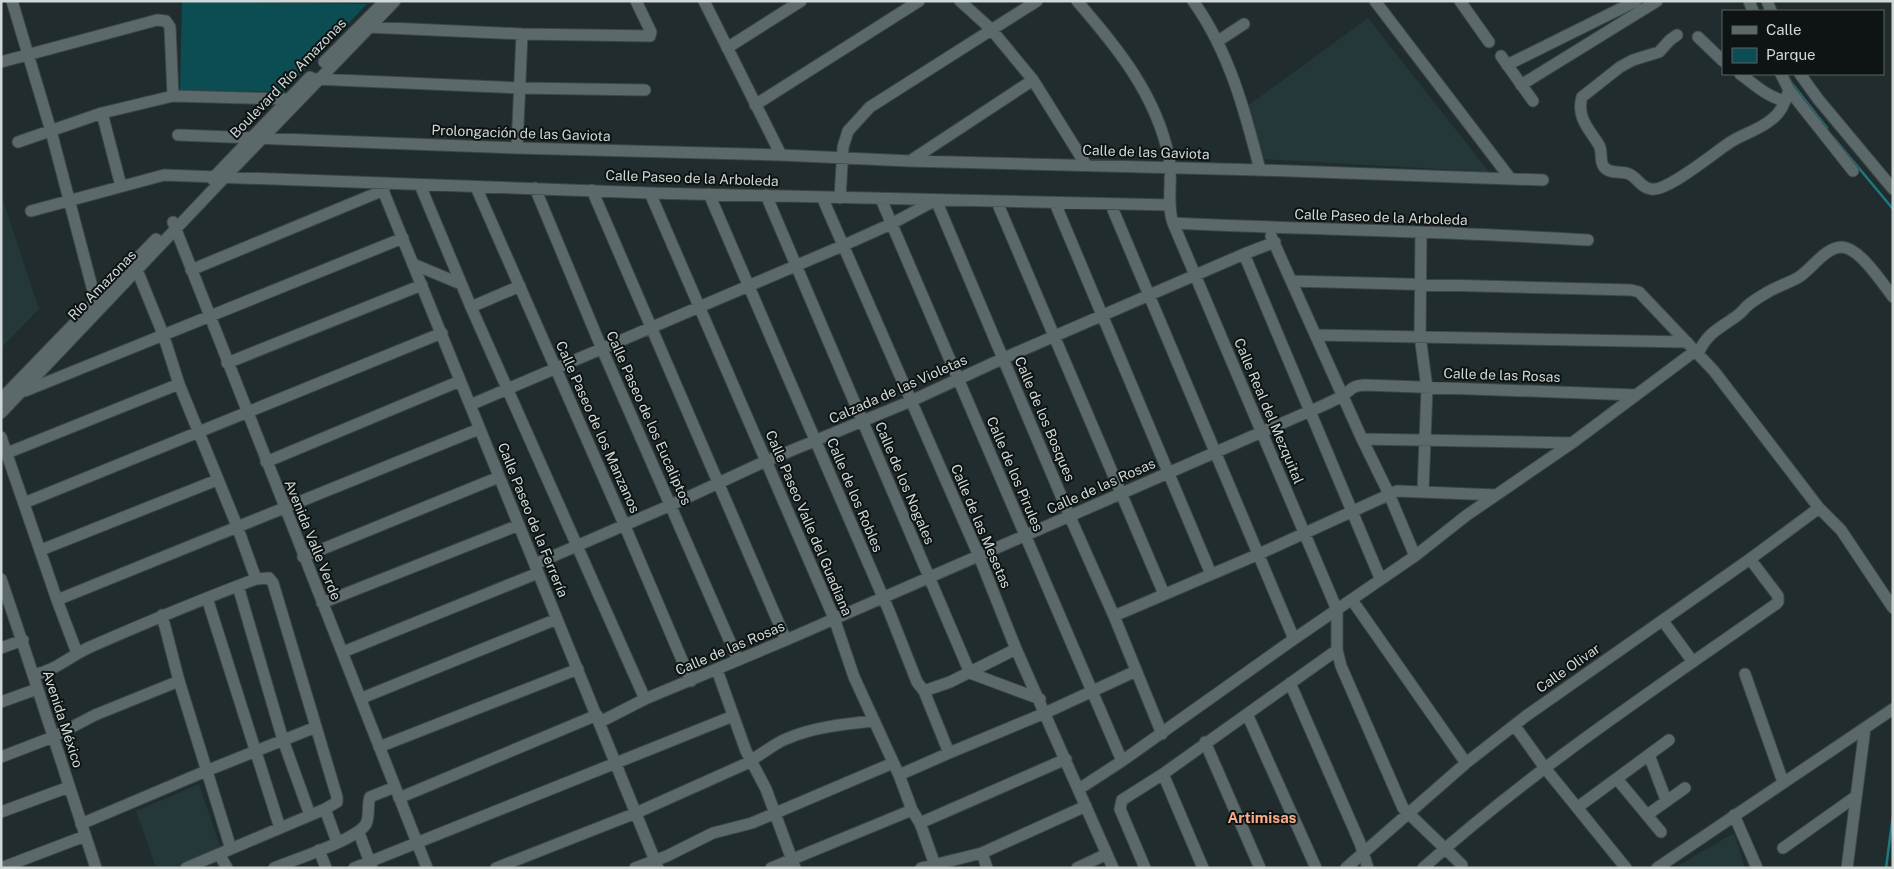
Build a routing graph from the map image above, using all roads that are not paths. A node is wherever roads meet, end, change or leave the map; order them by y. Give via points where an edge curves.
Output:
1 (12, 1) edge
2 (385, 1) edge
3 (395, 1) edge
4 (636, 1) edge
5 (704, 1) edge
6 (800, 1) edge
7 (919, 1) edge
8 (960, 1) edge
9 (1036, 1) edge
10 (1077, 1) edge
11 (1193, 1) edge
12 (1375, 1) edge
13 (1460, 1) edge
14 (1636, 1) edge
15 (1657, 1) edge
16 (1244, 24) dead end
17 (370, 26) junction
18 (357, 28) junction
19 (991, 29) junction
20 (522, 34) junction
21 (1677, 35) dead end
22 (1698, 37) dead end
23 (1218, 41) junction
24 (1489, 42) dead end
25 (727, 48) junction
26 (28, 54) junction
27 (1722, 60) edge
28 (1, 62) edge
29 (1741, 75) edge
30 (1782, 75) edge
31 (1801, 75) edge
32 (313, 79) junction
33 (1033, 80) junction
34 (1522, 85) junction
35 (520, 88) junction
36 (645, 90) dead end
37 (1789, 90) junction
38 (173, 96) junction
39 (287, 99) junction
40 (1533, 102) dead end
41 (1784, 102) junction
42 (755, 105) junction
43 (102, 113) junction
44 (52, 130) junction
45 (178, 135) dead end
46 (256, 139) junction
47 (18, 142) dead end
48 (517, 148) junction
49 (781, 155) junction
50 (841, 158) junction
51 (910, 162) junction
52 (1086, 165) junction
53 (1170, 168) junction
54 (1260, 170) junction
55 (1853, 171) dead end
56 (219, 177) junction
57 (1510, 178) junction
58 (1543, 180) dead end
59 (420, 185) junction
60 (121, 186) junction
61 (382, 187) junction
62 (476, 187) junction
63 (535, 188) junction
64 (1893, 189) edge
65 (592, 190) junction
66 (650, 192) junction
67 (709, 194) junction
68 (766, 195) junction
69 (822, 197) junction
70 (840, 198) junction
71 (881, 199) junction
72 (70, 200) junction
73 (936, 200) junction
74 (997, 202) junction
75 (1055, 203) junction
76 (1111, 205) junction
77 (1170, 206) junction
78 (31, 211) dead end
79 (1173, 223) junction
80 (891, 224) junction
81 (175, 225) junction
82 (1267, 228) junction
83 (1421, 233) junction
84 (403, 238) junction
85 (1588, 240) dead end
86 (1275, 242) junction
87 (842, 246) junction
88 (1244, 254) junction
89 (413, 264) junction
90 (796, 265) junction
91 (137, 270) junction
92 (191, 270) junction
93 (1196, 276) junction
94 (1291, 281) junction
95 (461, 284) junction
96 (1421, 284) junction
97 (422, 285) junction
98 (520, 286) junction
99 (749, 286) junction
100 (1148, 296) junction
101 (1893, 297) edge
102 (97, 305) junction
103 (700, 306) junction
104 (471, 307) junction
105 (209, 315) junction
106 (1102, 316) junction
107 (651, 327) junction
108 (442, 333) junction
109 (163, 334) junction
110 (1316, 335) junction
111 (1420, 336) junction
112 (1054, 337) junction
113 (1687, 342) junction
114 (602, 350) junction
115 (1696, 352) junction
116 (1004, 358) junction
117 (227, 363) junction
118 (556, 368) junction
119 (958, 380) junction
120 (460, 381) junction
121 (179, 384) junction
122 (1428, 388) junction
123 (507, 389) junction
124 (21, 393) junction
125 (1636, 395) junction
126 (1343, 396) junction
127 (1, 400) edge
128 (911, 401) junction
129 (470, 405) junction
130 (1310, 411) junction
131 (247, 412) junction
132 (1, 413) edge
133 (863, 421) junction
134 (479, 429) junction
135 (198, 432) junction
136 (1262, 432) junction
137 (1, 437) edge
138 (1362, 439) junction
139 (1424, 440) junction
140 (815, 442) junction
141 (1572, 443) junction
142 (1216, 452) junction
143 (7, 453) junction
144 (766, 461) junction
145 (266, 462) junction
146 (1169, 473) junction
147 (499, 477) junction
148 (217, 480) junction
149 (718, 484) junction
150 (1423, 491) junction
151 (1121, 494) junction
152 (1389, 494) junction
153 (1496, 495) junction
154 (24, 503) junction
155 (671, 505) junction
156 (284, 508) junction
157 (1819, 508) junction
158 (1352, 513) junction
159 (1070, 517) junction
160 (624, 524) junction
161 (518, 525) junction
162 (237, 526) junction
163 (1304, 532) junction
164 (1025, 536) junction
165 (577, 545) junction
166 (41, 550) junction
167 (1259, 554) junction
168 (978, 556) junction
169 (1415, 556) junction
170 (303, 557) junction
171 (1750, 559) junction
172 (537, 568) junction
173 (1211, 574) junction
174 (929, 578) junction
175 (1380, 578) junction
176 (1, 579) edge
177 (256, 579) junction
178 (238, 586) junction
179 (4, 593) edge
180 (1164, 594) junction
181 (882, 597) junction
182 (207, 598) junction
183 (57, 600) junction
184 (1352, 600) junction
185 (322, 603) junction
186 (1893, 608) edge
187 (1338, 610) junction
188 (162, 616) junction
189 (1114, 616) junction
190 (834, 618) junction
191 (557, 620) junction
192 (1663, 621) junction
193 (1294, 639) junction
194 (23, 640) junction
195 (786, 640) junction
196 (1, 648) edge
197 (1016, 649) junction
198 (1337, 650) junction
199 (343, 652) junction
200 (77, 653) junction
201 (738, 660) junction
202 (1693, 662) junction
203 (578, 669) junction
204 (717, 670) junction
205 (1136, 671) junction
206 (970, 673) junction
207 (1745, 674) dead end
208 (33, 676) junction
209 (178, 681) junction
210 (691, 681) junction
211 (1290, 683) junction
212 (37, 689) junction
213 (924, 691) junction
214 (1092, 691) junction
215 (362, 698) junction
216 (645, 699) junction
217 (1040, 699) junction
218 (1, 702) edge
219 (1893, 709) edge
220 (1046, 713) junction
221 (1247, 714) junction
222 (733, 716) junction
223 (598, 719) junction
224 (874, 721) junction
225 (1515, 726) junction
226 (316, 727) junction
227 (1865, 728) junction
228 (1162, 734) junction
229 (53, 738) junction
230 (283, 740) junction
231 (1669, 740) dead end
232 (1206, 742) junction
233 (379, 747) junction
234 (255, 752) junction
235 (949, 753) junction
236 (1649, 755) junction
237 (1, 757) edge
238 (1066, 759) junction
239 (752, 761) junction
240 (1122, 761) junction
241 (893, 763) junction
242 (1466, 763) junction
243 (616, 764) junction
244 (1545, 768) junction
245 (206, 771) junction
246 (1163, 774) junction
247 (899, 776) junction
248 (1617, 779) junction
249 (1783, 782) junction
250 (69, 787) junction
251 (395, 787) junction
252 (1685, 788) dead end
253 (1079, 789) junction
254 (1855, 797) junction
255 (399, 798) junction
256 (1666, 800) junction
257 (1086, 806) junction
258 (1578, 807) junction
259 (325, 809) junction
260 (912, 810) junction
261 (1, 812) edge
262 (774, 812) junction
263 (636, 813) junction
264 (1408, 814) junction
265 (310, 815) junction
266 (1647, 815) junction
267 (1734, 815) junction
268 (920, 823) junction
269 (280, 828) junction
270 (83, 830) junction
271 (1661, 832) dead end
272 (359, 833) junction
273 (337, 842) junction
274 (417, 844) junction
275 (1445, 848) junction
276 (1783, 848) dead end
277 (231, 849) junction
278 (319, 850) junction
279 (982, 853) junction
280 (1364, 853) junction
281 (219, 854) junction
282 (1107, 854) junction
283 (656, 864) edge
284 (793, 864) edge
285 (371, 865) edge
286 (1462, 865) dead end
287 (935, 866) edge
288 (1845, 866) edge
289 (1, 868) edge
290 (96, 868) edge
291 (186, 868) edge
292 (227, 868) edge
293 (274, 868) edge
294 (326, 868) edge
295 (354, 868) edge
296 (427, 868) edge
297 (496, 868) edge
298 (635, 868) edge
299 (771, 868) edge
300 (921, 868) edge
301 (987, 868) edge
302 (1077, 868) edge
303 (1113, 868) edge
304 (1145, 868) edge
305 (1203, 868) edge
306 (1260, 868) edge
307 (1316, 868) edge
308 (1346, 868) edge
309 (1368, 868) edge
310 (1423, 868) edge
311 (1626, 868) edge
312 (1657, 868) edge
313 (1757, 868) edge

1 - 26 street
2 - 18 street, Boulevard Río Amazonas
3 - 17 street, Boulevard Río Amazonas
4 - 20 street via 650,36
5 - 25 street
6 - 25 street
7 - 42 street
8 - 19 street
9 - 19 street
10 - 53 street, Calle Real del Mezquital via 1135,74 1157,120
11 - 23 street
12 - 57 street
13 - 24 street
14 - 34 street via 1504,61
15 - 34 street
16 - 23 street
17 - 18 street
17 - 20 street
17 - 32 street, Boulevard Río Amazonas
18 - 32 street, Boulevard Río Amazonas
19 - 33 street
19 - 50 street via 870,106 848,130
20 - 35 street
21 - 41 street via 1659,52 1620,67 1582,97 1583,121 1599,145 1602,165 1608,170 1632,175 1646,188 1657,189 1728,143 1772,120
22 - 27 street
23 - 54 street via 1242,106
25 - 42 street
26 - 28 street
26 - 38 street via 166,20 170,27
26 - 44 street
29 - 41 street
30 - 37 street
31 - 64 street
32 - 35 street
32 - 39 street, Boulevard Río Amazonas
32 - 46 street, Boulevard Río Amazonas
33 - 51 street
33 - 52 street
34 - 40 street
35 - 36 street
35 - 48 street
37 - 41 street
37 - 55 street
38 - 39 street
38 - 43 street
39 - 46 street, Boulevard Río Amazonas
42 - 49 street
43 - 44 street
43 - 60 street
44 - 47 street
44 - 72 street
45 - 46 street, Prolongación de las Gaviota
46 - 48 street, Prolongación de las Gaviota
46 - 56 street, Boulevard Río Amazonas
48 - 49 street, Prolongación de las Gaviota
49 - 50 street, Calle de las Gaviota
50 - 51 street, Calle de las Gaviota
50 - 70 street
51 - 52 street, Calle de las Gaviota
52 - 53 street, Calle de las Gaviota
53 - 54 street, Calle de las Gaviota
53 - 77 street, Calle Real del Mezquital
54 - 57 street, Calle de las Gaviota
56 - 60 street, Calle Paseo de la Arboleda via 164,175
56 - 61 street, Calle Paseo de la Arboleda
56 - 81 street, Río Amazonas
57 - 58 street, Calle de las Gaviota
59 - 61 street, Calle Paseo de la Arboleda
59 - 62 street, Calle Paseo de la Arboleda
59 - 95 street
60 - 72 street, Calle Paseo de la Arboleda
61 - 84 street, Calle Paseo de la Ferrería
61 - 92 street
62 - 63 street, Calle Paseo de la Arboleda
62 - 98 street, Calle Paseo de los Manzanos
63 - 65 street, Calle Paseo de la Arboleda
63 - 114 street, Calle Paseo de los Eucaliptos
65 - 66 street, Calle Paseo de la Arboleda
65 - 107 street
66 - 67 street, Calle Paseo de la Arboleda
66 - 103 street, Calle Paseo Valle del Guadiana
67 - 68 street, Calle Paseo de la Arboleda
67 - 99 street, Calle de los Robles
68 - 69 street, Calle Paseo de la Arboleda
68 - 90 street, Calle de los Nogales
69 - 70 street, Calle Paseo de la Arboleda
69 - 87 street, Calle de las Mesetas
70 - 71 street, Calle Paseo de la Arboleda
71 - 73 street, Calle Paseo de la Arboleda
71 - 80 street, Calle de los Pirules
72 - 78 street, Calle Paseo de la Arboleda
72 - 102 street
73 - 74 street, Calle Paseo de la Arboleda
73 - 80 street
73 - 116 street, Calle de los Bosques
74 - 75 street, Calle Paseo de la Arboleda
74 - 112 street
75 - 76 street, Calle Paseo de la Arboleda
75 - 106 street
76 - 77 street, Calle Paseo de la Arboleda
76 - 100 street
77 - 79 street, Calle Real del Mezquital
79 - 82 street, Calle Paseo de la Arboleda
79 - 93 street, Calle Real del Mezquital
80 - 87 street
80 - 119 street, Calle de los Pirules
81 - 91 street, Río Amazonas
81 - 92 street, Avenida Valle Verde
81 - 102 street, Río Amazonas
82 - 83 street, Calle Paseo de la Arboleda
82 - 86 street
83 - 85 street, Calle Paseo de la Arboleda
83 - 96 street
84 - 89 street, Calle Paseo de la Ferrería
84 - 105 street
86 - 88 street, Calzada de las Violetas
86 - 94 street
87 - 90 street
87 - 128 street, Calle de las Mesetas
88 - 93 street, Calzada de las Violetas
88 - 130 street
89 - 95 street
89 - 97 street, Calle Paseo de la Ferrería
90 - 99 street
90 - 133 street, Calle de los Nogales
91 - 102 street, Río Amazonas
91 - 109 street
92 - 105 street, Avenida Valle Verde
93 - 100 street, Calzada de las Violetas
93 - 136 street, Calle Real del Mezquital
94 - 96 street
94 - 110 street
95 - 104 street
96 - 111 street
96 - 113 street via 1631,290 1639,292
97 - 108 street, Calle Paseo de la Ferrería
97 - 117 street
98 - 104 street
98 - 118 street, Calle Paseo de los Manzanos
99 - 103 street
99 - 140 street, Calle de los Robles
100 - 106 street, Calzada de las Violetas
100 - 142 street
101 - 115 street via 1856,254 1850,249 1838,248 1826,254 1800,277 1768,292 1718,327
102 - 124 street, Río Amazonas
102 - 127 street, Río Amazonas
103 - 107 street
103 - 144 street, Calle Paseo Valle del Guadiana
104 - 123 street
105 - 109 street
105 - 117 street, Avenida Valle Verde
106 - 112 street, Calzada de las Violetas
106 - 146 street
107 - 114 street
107 - 149 street
108 - 120 street, Calle Paseo de la Ferrería
108 - 131 street
109 - 121 street
109 - 124 street
110 - 111 street
110 - 126 street
111 - 113 street
111 - 122 street
112 - 116 street, Calzada de las Violetas
112 - 151 street
113 - 115 street
114 - 118 street
114 - 155 street, Calle Paseo de los Eucaliptos
115 - 125 street
115 - 157 street
116 - 119 street, Calzada de las Violetas
116 - 159 street, Calle de los Bosques
117 - 131 street, Avenida Valle Verde
118 - 123 street
118 - 160 street, Calle Paseo de los Manzanos
119 - 128 street, Calzada de las Violetas
119 - 164 street, Calle de los Pirules
120 - 129 street, Calle Paseo de la Ferrería
120 - 145 street
121 - 135 street
121 - 143 street
122 - 125 street, Calle de las Rosas
122 - 126 street, Calle de las Rosas via 1358,386 1348,389
122 - 139 street
123 - 129 street
123 - 165 street
124 - 132 street, Río Amazonas
125 - 141 street
126 - 130 street, Calle de las Rosas
126 - 138 street
128 - 133 street, Calzada de las Violetas
128 - 168 street, Calle de las Mesetas
129 - 134 street, Calle Paseo de la Ferrería
130 - 136 street, Calle de las Rosas
130 - 158 street
131 - 135 street
131 - 145 street, Avenida Valle Verde
133 - 140 street, Calzada de las Violetas
133 - 174 street, Calle de los Nogales
134 - 147 street, Calle Paseo de la Ferrería
134 - 156 street
135 - 148 street
135 - 154 street
136 - 142 street, Calle de las Rosas
136 - 163 street, Calle Real del Mezquital
137 - 143 street
138 - 139 street
138 - 152 street
139 - 141 street
139 - 150 street
140 - 144 street, Calzada de las Violetas
140 - 181 street, Calle de los Robles
141 - 153 street
142 - 146 street, Calle de las Rosas
142 - 167 street
143 - 154 street
144 - 149 street, Calzada de las Violetas
144 - 190 street, Calle Paseo Valle del Guadiana
145 - 156 street, Avenida Valle Verde
146 - 151 street, Calle de las Rosas
146 - 173 street
147 - 161 street, Calle Paseo de la Ferrería
147 - 170 street
148 - 162 street
148 - 166 street
149 - 155 street, Calzada de las Violetas
149 - 195 street
150 - 152 street via 1405,490
150 - 153 street
151 - 159 street, Calle de las Rosas
151 - 180 street
152 - 158 street
152 - 169 street
153 - 169 street
154 - 166 street
155 - 160 street, Calzada de las Violetas
155 - 201 street, Calle Paseo de los Eucaliptos
156 - 162 street
156 - 170 street, Avenida Valle Verde
157 - 171 street, Calle Olivar
157 - 186 street via 1841,530
158 - 163 street
158 - 175 street
159 - 164 street, Calle de las Rosas
159 - 189 street, Calle de los Bosques
160 - 165 street, Calzada de las Violetas
160 - 210 street, Calle Paseo de los Manzanos
161 - 172 street, Calle Paseo de la Ferrería
161 - 185 street
162 - 177 street
162 - 183 street
163 - 167 street
163 - 187 street, Calle Real del Mezquital
164 - 168 street, Calle de las Rosas
164 - 214 street, Calle de los Pirules
165 - 172 street, Calzada de las Violetas
165 - 216 street
166 - 183 street
167 - 173 street
167 - 193 street
168 - 174 street, Calle de las Rosas
168 - 197 street, Calle de las Mesetas
169 - 175 street
170 - 185 street, Avenida Valle Verde
171 - 192 street, Calle Olivar
171 - 202 street via 1779,599
172 - 191 street, Calle Paseo de la Ferrería
172 - 199 street, Calzada de las Violetas
173 - 180 street
174 - 181 street, Calle de las Rosas
174 - 206 street, Calle de los Nogales
175 - 184 street
176 - 179 street, Avenida México
177 - 178 street
177 - 226 street via 269,578 273,583
178 - 182 street
178 - 230 street
179 - 194 street, Avenida México
180 - 189 street
181 - 190 street, Calle de las Rosas
181 - 213 street, Calle de los Robles via 916,682
182 - 188 street
182 - 234 street
183 - 200 street
184 - 187 street
184 - 242 street
185 - 199 street, Avenida Valle Verde
187 - 193 street
187 - 198 street
188 - 200 street
188 - 209 street
189 - 205 street, Calle de los Bosques
190 - 195 street, Calle de las Rosas
190 - 224 street, Calle Paseo Valle del Guadiana
191 - 203 street, Calle Paseo de la Ferrería
191 - 215 street
192 - 202 street
192 - 225 street, Calle Olivar
193 - 228 street
194 - 196 street
194 - 208 street, Avenida México
195 - 201 street, Calle de las Rosas
197 - 206 street
197 - 217 street, Calle de las Mesetas
198 - 211 street
198 - 264 street via 1347,682
199 - 215 street, Avenida Valle Verde
200 - 208 street via 57,667
201 - 204 street, Calle de las Rosas
202 - 244 street
203 - 223 street, Calle Paseo de la Ferrería
203 - 233 street
204 - 210 street, Calle de las Rosas
204 - 222 street
205 - 214 street
205 - 228 street, Calle de los Bosques
206 - 213 street
206 - 217 street
207 - 249 street
208 - 212 street, Avenida México
209 - 229 street via 95,714
209 - 245 street
210 - 216 street, Calle de las Rosas
211 - 221 street
211 - 280 street
212 - 218 street
212 - 229 street, Avenida México
213 - 235 street, Calle de los Robles
214 - 220 street
214 - 240 street, Calle de los Pirules
215 - 233 street, Avenida Valle Verde
216 - 223 street, Calle de las Rosas
217 - 220 street, Calle de las Mesetas
219 - 227 street
220 - 235 street
220 - 238 street, Calle de las Mesetas
221 - 232 street
221 - 307 street
222 - 239 street
222 - 243 street
223 - 243 street, Calle Paseo de la Ferrería
223 - 255 street, Calle de las Rosas
224 - 239 street via 807,732 786,739
224 - 241 street, Calle Paseo Valle del Guadiana
225 - 242 street, Calle Olivar
225 - 244 street
226 - 230 street
226 - 259 street via 337,797 337,802
227 - 249 street
227 - 254 street
228 - 240 street
229 - 237 street
229 - 250 street, Avenida México
230 - 234 street
230 - 265 street
231 - 236 street
232 - 246 street
232 - 306 street
233 - 251 street, Avenida Valle Verde
234 - 245 street
234 - 269 street
235 - 247 street
236 - 248 street
236 - 256 street
238 - 253 street, Calle de las Mesetas
238 - 268 street
239 - 262 street
239 - 263 street
240 - 253 street
241 - 247 street, Calle Paseo Valle del Guadiana
241 - 262 street
242 - 264 street, Calle Olivar
243 - 263 street, Calle Paseo de la Ferrería
243 - 274 street
244 - 258 street
244 - 275 street
245 - 270 street
245 - 277 street
246 - 304 street via 1122,800 1120,805
246 - 305 street
247 - 260 street, Calle Paseo Valle del Guadiana
248 - 258 street
248 - 266 street
249 - 267 street
250 - 261 street
250 - 270 street, Avenida México
251 - 255 street, Avenida Valle Verde
251 - 272 street via 370,797 367,822
252 - 256 street
253 - 257 street, Calle de las Mesetas
254 - 276 street
254 - 288 street
255 - 274 street, Avenida Valle Verde
256 - 266 street
257 - 279 street
257 - 282 street, Calle de las Mesetas
258 - 311 street
259 - 265 street
259 - 273 street
260 - 268 street, Calle Paseo Valle del Guadiana
260 - 284 street
262 - 283 street via 743,826 713,833
262 - 284 street
263 - 283 street, Calle Paseo de la Ferrería
263 - 297 street
264 - 275 street
264 - 280 street, Calle Olivar
265 - 269 street
266 - 271 street
267 - 312 street
267 - 313 street
268 - 287 street, Calle Paseo Valle del Guadiana
269 - 277 street
270 - 289 street
270 - 290 street, Avenida México
272 - 273 street
272 - 285 street
273 - 278 street
274 - 285 street
274 - 296 street, Avenida Valle Verde
275 - 286 street
275 - 310 street
277 - 281 street
278 - 293 street
278 - 294 street
279 - 287 street
279 - 301 street
280 - 308 street, Calle Olivar
280 - 309 street
281 - 291 street
281 - 292 street
282 - 302 street
282 - 303 street, Calle de las Mesetas
283 - 298 street
284 - 299 street
285 - 295 street
287 - 300 street

